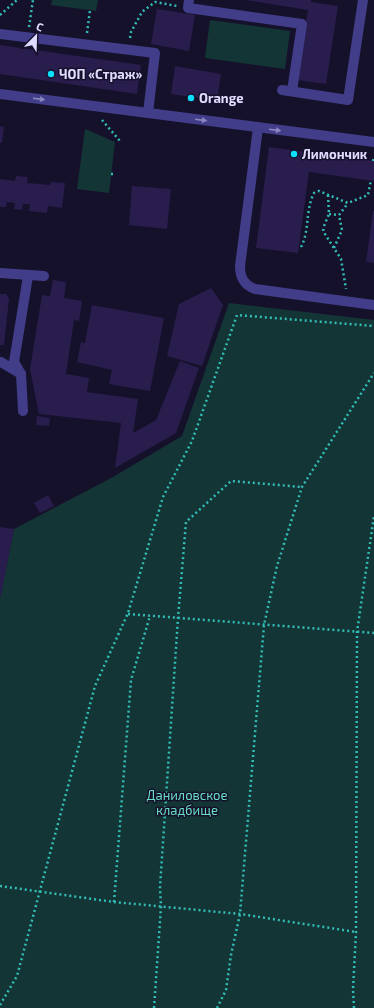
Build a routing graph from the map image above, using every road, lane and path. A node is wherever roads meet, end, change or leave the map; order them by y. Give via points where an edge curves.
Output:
1 (17, 0) edge
2 (33, 0) edge
3 (363, 0) edge
4 (189, 4) edge
5 (90, 10) dead end
6 (31, 11) dead end
7 (0, 15) edge
8 (89, 18) dead end
9 (0, 34) edge
10 (128, 50) junction
11 (0, 94) edge
12 (148, 113) junction
13 (99, 116) dead end
14 (258, 128) junction
15 (120, 141) dead end
16 (374, 142) edge
17 (374, 157) edge
18 (373, 161) edge
19 (111, 174) dead end
20 (116, 174) dead end
21 (371, 180) dead end
22 (328, 195) junction
23 (348, 203) junction
24 (329, 214) junction
25 (339, 215) junction
26 (301, 247) dead end
27 (334, 248) junction
28 (0, 273) edge
29 (28, 276) junction
30 (44, 276) dead end
31 (348, 301) junction
32 (374, 305) edge
33 (374, 326) edge
34 (1, 362) edge
35 (374, 373) edge
36 (21, 374) junction
37 (23, 411) dead end
38 (302, 487) junction
39 (374, 516) edge
40 (128, 614) junction
41 (150, 616) junction
42 (178, 618) junction
43 (264, 625) junction
44 (357, 632) junction
45 (374, 633) edge
46 (0, 886) edge
47 (38, 892) junction
48 (114, 902) junction
49 (161, 907) junction
50 (240, 914) junction
51 (356, 932) junction
52 (0, 1005) edge
53 (154, 1008) edge
54 (217, 1008) edge
55 (354, 1008) edge

1 - 7 path
2 - 6 path
3 - 4 street via 348,100 287,91 302,24
4 - 10 path via 155,2 142,12 131,32
5 - 8 path
9 - 10 street
10 - 12 street via 155,53
11 -> 12 street
12 -> 14 street
13 - 15 path
14 -> 16 street
14 - 31 street via 240,266 243,281 255,289
17 - 18 path
19 - 20 path
21 - 23 path via 367,196
22 - 23 path
22 - 24 path
22 - 26 path via 319,191 314,193
23 - 25 path
24 - 25 path
24 - 27 path via 323,229
25 - 27 path via 342,230
27 - 31 path via 342,262
28 - 29 street
29 - 30 street
29 - 36 street via 14,362
31 - 32 street
33 - 40 path via 237,315 192,442 163,496
34 - 36 street
35 - 38 path
36 - 37 street
38 - 42 path via 231,481 186,522
38 - 43 path via 277,566
39 - 44 path
40 - 41 path
40 - 47 path via 95,686
41 - 42 path
41 - 48 path via 131,680
42 - 43 path
42 - 49 path via 160,887
43 - 44 path
43 - 50 path
44 - 45 path
44 - 51 path
46 - 47 path
47 - 48 path
47 - 52 path via 17,976
48 - 49 path
49 - 50 path
49 - 53 path
50 - 51 path
50 - 54 path via 226,990
51 - 55 path

